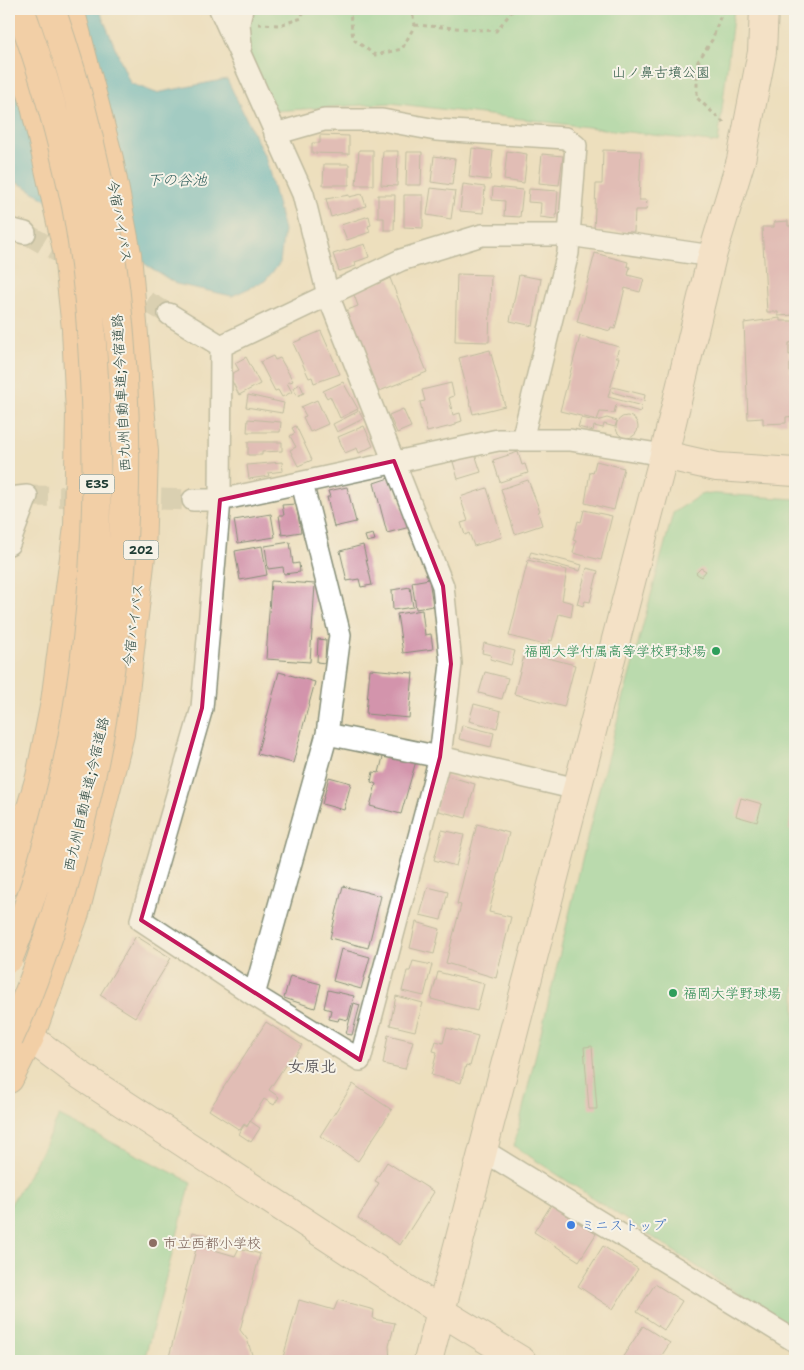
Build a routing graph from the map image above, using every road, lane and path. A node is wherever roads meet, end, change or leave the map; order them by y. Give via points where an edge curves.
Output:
1 (20, 9) edge
2 (51, 9) edge
3 (70, 9) edge
4 (220, 9) edge
5 (303, 9) edge
6 (353, 9) edge
7 (411, 9) edge
8 (514, 9) edge
9 (723, 9) edge
10 (764, 9) edge
11 (241, 16) edge
12 (9, 19) edge
13 (415, 25) junction
14 (241, 55) junction
15 (727, 126) dead end
16 (276, 134) junction
17 (569, 235) junction
18 (712, 256) junction
19 (328, 295) junction
20 (170, 314) tunnel mouth
21 (221, 346) junction
22 (522, 440) junction
23 (664, 455) junction
24 (394, 461) junction
25 (795, 472) edge
26 (302, 483) junction
27 (9, 498) edge
28 (193, 500) tunnel mouth
29 (220, 500) junction
30 (9, 544) edge
31 (327, 734) junction
32 (440, 757) junction
33 (577, 789) junction
34 (9, 882) edge
35 (9, 958) edge
36 (254, 995) junction
37 (17, 1032) edge
38 (9, 1079) edge
39 (484, 1151) junction
40 (442, 1312) junction
41 (795, 1342) edge
42 (428, 1361) edge
43 (522, 1361) edge

1 - 35 highway, 西九州自動車道;今宿道路 / E35, bridge via 56,120 76,207 88,293 97,451 92,603 82,685 69,753 40,864
2 - 37 highway, 西九州自動車道;今宿道路 / E35, bridge via 84,118 103,208 116,296 126,448 124,524 120,604 112,669 91,781 68,874
3 - 37 highway, 今宿バイパス / 202 via 109,159 127,254 144,452 141,556 120,734 74,913
4 - 14 street
5 - 11 path via 302,18 280,25
6 - 13 path via 350,12 353,39 375,55 402,49
7 - 13 path
8 - 13 path via 496,31
9 - 15 path via 712,40 698,63 697,98
10 - 18 street via 762,52 741,160
11 - 14 street
12 - 34 highway via 33,97 68,254 80,414 78,527 55,702 40,777
14 - 16 street
16 - 17 street via 324,120 382,120 436,130 566,138 576,146
16 - 19 street via 303,194
17 - 18 street
17 - 19 street via 482,235 400,260
17 - 22 street via 568,253
18 - 23 street
19 - 21 street
19 - 24 street
20 - 21 street
21 - 29 street
22 - 23 street via 570,440
22 - 24 street via 498,440
23 - 25 street via 717,467
23 - 33 street
24 - 26 street
24 - 32 street via 443,586 451,664
26 - 29 street
26 - 31 street via 340,635
27 - 30 street via 27,496
28 - 29 street
29 - 36 street via 202,708 141,920
31 - 32 street
31 - 36 street
32 - 33 street
32 - 36 street via 360,1060
33 - 39 street
37 - 38 highway, 今宿バイパス / 202
37 - 40 street
39 - 40 street
39 - 41 street
40 - 42 street
40 - 43 street

